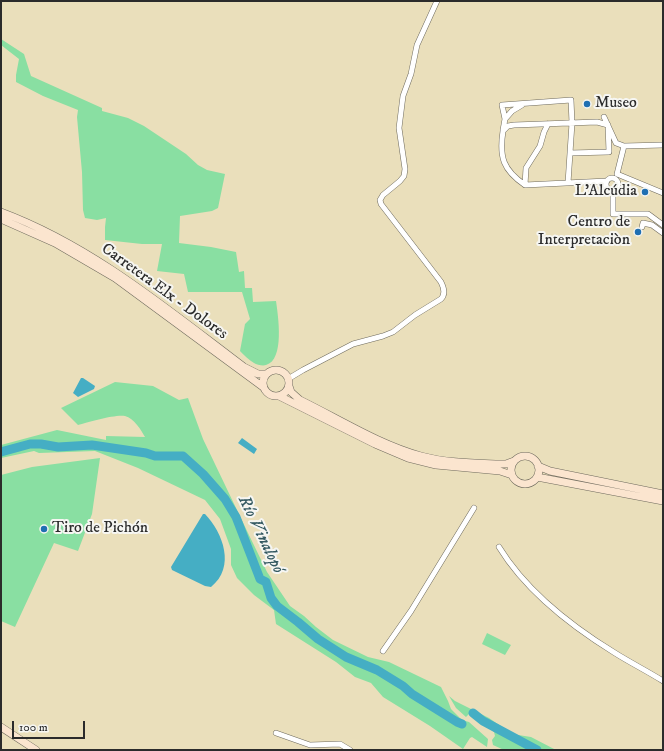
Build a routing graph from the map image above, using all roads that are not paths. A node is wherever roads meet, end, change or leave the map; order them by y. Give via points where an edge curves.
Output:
1 (437, 1) edge
2 (526, 103) junction
3 (604, 117) dead end
4 (505, 119) junction
5 (572, 123) junction
6 (548, 124) junction
7 (608, 125) junction
8 (503, 131) junction
9 (624, 146) junction
10 (663, 146) edge
11 (570, 153) junction
12 (617, 176) junction
13 (607, 180) junction
14 (568, 183) junction
15 (525, 185) junction
16 (613, 190) junction
17 (663, 193) edge
18 (1, 212) edge
19 (1, 219) edge
20 (663, 225) edge
21 (642, 227) dead end
22 (663, 233) edge
23 (266, 374) junction
24 (288, 383) junction
25 (263, 387) junction
26 (279, 396) junction
27 (514, 461) junction
28 (538, 466) junction
29 (512, 475) junction
30 (537, 477) junction
31 (663, 494) edge
32 (663, 501) edge
33 (474, 508) dead end
34 (499, 547) dead end
35 (383, 651) dead end
36 (663, 681) edge
37 (1, 727) edge
38 (1, 732) edge
39 (276, 733) dead end
40 (28, 750) edge
41 (36, 750) edge
42 (350, 750) edge

1 - 24 street via 417,45 403,96 399,128 404,176 380,200 441,282 443,296 393,332 353,344 303,370
2 - 4 street via 512,111
2 - 4 street via 502,105
2 - 5 street via 571,100
3 - 7 street
4 - 8 street
5 - 6 street
5 - 7 street via 597,122
5 - 11 street
6 - 8 street via 514,125
6 - 15 street via 540,146 526,168
7 - 9 street via 616,143
7 - 11 street via 609,152
8 - 15 street via 501,155 514,178
9 - 10 street
9 - 12 street
11 - 14 street
12 - 13 street
12 - 16 street via 618,184
12 - 17 street
13 - 14 street
13 - 16 street via 608,188
14 - 15 street
16 - 20 street via 613,214 648,214
18 - 23 main road, Carretera Elx - Dolores via 101,262 244,367 258,374
19 - 25 main road, Carretera Elx - Dolores via 55,244 115,278
21 - 22 street via 643,223 652,225
23 - 24 main road via 277,370 284,373
23 - 25 main road via 262,381
24 - 26 main road via 285,393
24 - 27 main road via 291,392 300,400 385,443 421,456 440,460 500,464
25 - 26 main road via 271,396
26 - 29 main road via 408,458 436,466 500,471
27 - 28 main road via 527,456
27 - 29 main road
28 - 30 main road
28 - 31 main road via 550,471
29 - 30 main road via 516,482 524,484 532,482
30 - 32 main road
33 - 35 street via 411,611
34 - 36 street via 519,576 557,611 615,653
37 - 41 main road
38 - 40 main road
39 - 42 street via 310,745 340,744

